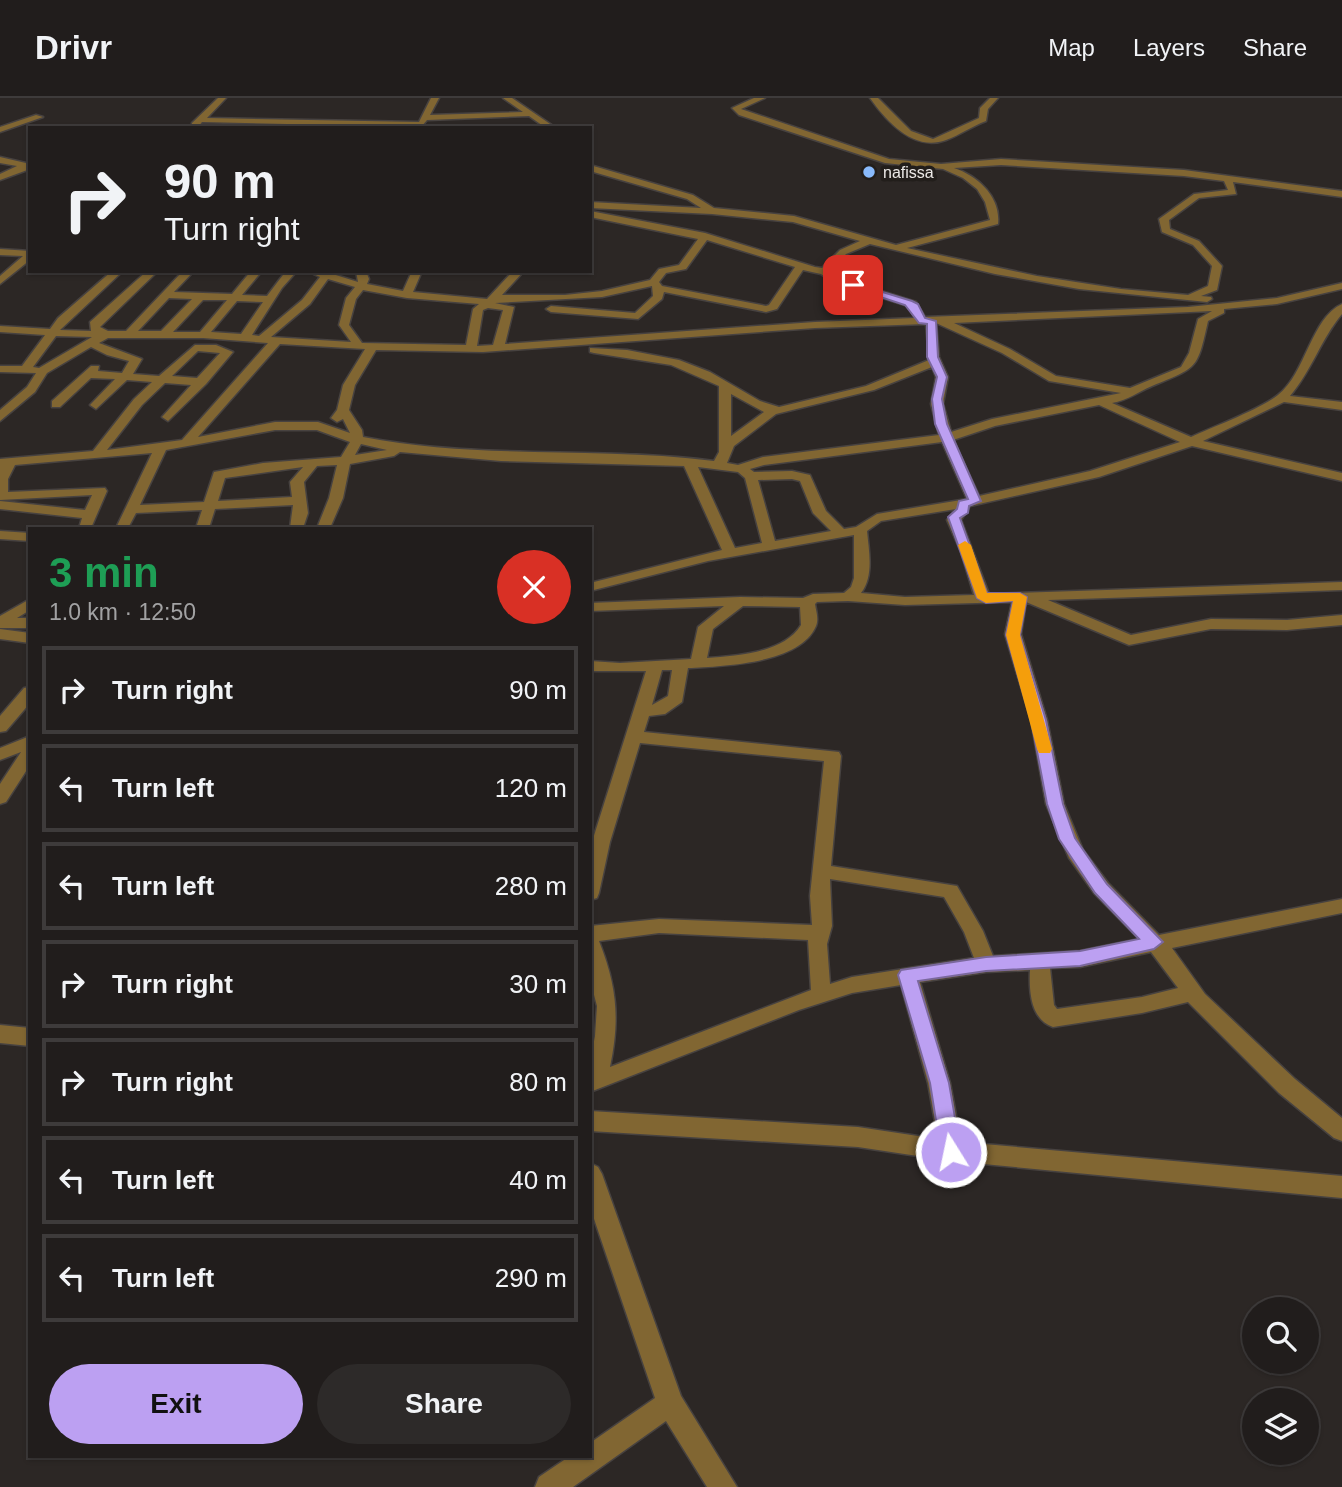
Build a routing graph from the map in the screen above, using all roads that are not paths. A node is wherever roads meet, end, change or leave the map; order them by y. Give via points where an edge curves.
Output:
1 (222, 98) edge
2 (435, 98) edge
3 (507, 98) edge
4 (761, 98) edge
5 (874, 98) edge
6 (994, 98) edge
7 (528, 114) junction
8 (39, 117) dead end
9 (200, 120) junction
10 (421, 123) edge
11 (302, 125) edge
12 (195, 126) edge
13 (549, 126) edge
14 (0, 130) edge
15 (18, 154) dead end
16 (0, 155) edge
17 (0, 160) edge
18 (27, 167) edge
19 (941, 167) junction
20 (592, 169) edge
21 (614, 175) junction
22 (0, 177) edge
23 (592, 177) edge
24 (1233, 178) junction
25 (1342, 194) edge
26 (592, 205) edge
27 (712, 211) junction
28 (592, 215) edge
29 (613, 220) junction
30 (592, 223) edge
31 (705, 236) junction
32 (869, 242) junction
33 (895, 248) junction
34 (0, 252) edge
35 (28, 254) edge
36 (28, 256) edge
37 (800, 267) junction
38 (824, 271) junction
39 (116, 273) edge
40 (151, 273) edge
41 (187, 273) edge
42 (255, 273) edge
43 (290, 273) edge
44 (319, 273) edge
45 (362, 273) edge
46 (416, 273) edge
47 (517, 273) edge
48 (326, 275) junction
49 (0, 281) edge
50 (657, 285) junction
51 (361, 286) junction
52 (1342, 286) edge
53 (166, 295) junction
54 (407, 295) junction
55 (201, 296) junction
56 (1303, 296) junction
57 (234, 298) junction
58 (1173, 298) junction
59 (269, 299) junction
60 (490, 302) junction
61 (1260, 303) junction
62 (509, 307) junction
63 (769, 309) junction
64 (1342, 309) edge
65 (640, 315) junction
66 (931, 321) junction
67 (772, 328) junction
68 (0, 329) edge
69 (55, 333) junction
70 (106, 334) junction
71 (130, 334) junction
72 (165, 334) junction
73 (203, 335) junction
74 (227, 336) junction
75 (245, 337) junction
76 (645, 337) junction
77 (263, 338) junction
78 (277, 340) junction
79 (93, 344) junction
80 (359, 346) junction
81 (541, 346) junction
82 (372, 347) junction
83 (216, 348) junction
84 (498, 348) junction
85 (471, 349) junction
86 (111, 353) junction
87 (936, 361) junction
88 (25, 370) junction
89 (2, 371) edge
90 (42, 371) junction
91 (89, 374) junction
92 (126, 375) junction
93 (164, 379) junction
94 (202, 382) junction
95 (724, 384) junction
96 (1135, 392) junction
97 (1282, 398) junction
98 (1103, 402) junction
99 (56, 404) dead end
100 (96, 405) dead end
101 (1342, 406) edge
102 (343, 410) junction
103 (773, 411) junction
104 (0, 417) edge
105 (168, 417) dead end
106 (325, 428) junction
107 (946, 438) junction
108 (188, 440) junction
109 (357, 440) junction
110 (1191, 442) junction
111 (161, 447) junction
112 (403, 449) junction
113 (725, 451) junction
114 (96, 455) junction
115 (314, 462) junction
116 (344, 462) junction
117 (5, 463) edge
118 (690, 464) junction
119 (716, 467) junction
120 (746, 472) junction
121 (1342, 477) edge
122 (0, 498) edge
123 (300, 501) junction
124 (969, 502) junction
125 (0, 505) edge
126 (210, 506) junction
127 (131, 509) junction
128 (88, 522) edge
129 (122, 527) edge
130 (203, 527) edge
131 (297, 527) edge
132 (324, 527) edge
133 (860, 530) junction
134 (842, 534) junction
135 (0, 535) edge
136 (28, 537) edge
137 (770, 547) junction
138 (730, 553) junction
139 (1342, 586) edge
140 (592, 587) edge
141 (849, 597) junction
142 (1024, 597) junction
143 (986, 599) junction
144 (740, 601) junction
145 (807, 603) junction
146 (28, 604) edge
147 (592, 607) edge
148 (1342, 620) edge
149 (0, 623) edge
150 (28, 623) edge
151 (0, 634) edge
152 (28, 638) edge
153 (689, 664) junction
154 (592, 666) edge
155 (655, 667) junction
156 (28, 694) edge
157 (642, 711) junction
158 (0, 727) edge
159 (635, 737) junction
160 (28, 747) edge
161 (0, 754) edge
162 (0, 798) edge
163 (821, 871) junction
164 (592, 884) edge
165 (1342, 906) edge
166 (821, 933) junction
167 (592, 934) edge
168 (1154, 942) junction
169 (592, 950) edge
170 (1040, 961) junction
171 (986, 964) junction
172 (908, 975) junction
173 (821, 993) junction
174 (1191, 993) junction
175 (0, 1034) edge
176 (28, 1037) edge
177 (593, 1083) edge
178 (592, 1121) edge
179 (1342, 1131) edge
180 (951, 1152) junction
181 (592, 1180) edge
182 (1342, 1186) edge
183 (670, 1403) junction
184 (592, 1457) edge
185 (591, 1458) edge
186 (549, 1487) edge
187 (723, 1487) edge

1 - 9 street
2 - 10 street
3 - 7 street
4 - 19 street via 736,108 888,161
5 - 6 street via 891,122 928,142 983,119 984,108
7 - 10 street
7 - 13 street
8 - 14 street
9 - 11 street
9 - 12 street
10 - 11 street
15 - 16 street
17 - 18 street
18 - 22 street
19 - 24 street via 1012,163
19 - 33 street via 976,179 995,222
20 - 21 street
21 - 23 street
21 - 27 street via 690,197
24 - 25 street
24 - 58 street via 1228,180 1233,192 1197,196 1164,219 1166,230 1196,243 1218,269 1210,291
26 - 27 street
27 - 32 street via 794,219
28 - 29 street
29 - 30 street
29 - 31 street
31 - 37 street
31 - 50 street via 682,267 663,271
32 - 33 street
32 - 38 street via 843,253
33 - 58 street via 1051,282
34 - 35 street
36 - 49 street
37 - 38 street
37 - 63 street
38 - 66 street via 836,280 912,304
39 - 69 street via 62,320
40 - 70 street via 94,324
41 - 53 street
42 - 57 street
43 - 59 street
44 - 48 street
45 - 51 street
46 - 54 street
47 - 60 street
48 - 51 street
48 - 77 street via 306,302
50 - 60 street via 589,297
50 - 63 street
50 - 65 street via 658,298
51 - 54 street
51 - 80 street via 351,298 344,325
52 - 56 street
53 - 55 street
53 - 71 street
54 - 60 street
55 - 57 street
55 - 72 street
56 - 61 street
56 - 96 street via 1297,301 1206,315 1190,366
57 - 59 street
57 - 73 street
58 - 61 street
59 - 75 street
60 - 62 street
60 - 85 street via 478,309
61 - 66 street via 1097,316
62 - 65 street
62 - 84 street
63 - 67 street
64 - 97 street via 1325,327 1301,376
65 - 76 street
66 - 67 street
66 - 87 street
66 - 96 street via 1006,351 1053,379
67 - 76 street
68 - 69 street
69 - 70 street
69 - 88 street
70 - 71 street
70 - 79 street
71 - 72 street
72 - 73 street
73 - 74 street
74 - 75 street
74 - 83 street
75 - 77 street
76 - 81 street
77 - 78 street
78 - 80 street
78 - 108 street
79 - 86 street
79 - 90 street
80 - 82 street
81 - 84 street
81 - 95 street via 665,358
82 - 85 street
82 - 102 street via 349,385
83 - 93 street via 195,348
83 - 94 street via 227,352
84 - 85 street
86 - 91 street
86 - 92 street via 136,359
87 - 103 street via 870,388
87 - 107 street via 942,385 937,404
88 - 89 street
88 - 90 street
90 - 104 street
91 - 92 street
91 - 99 street
92 - 93 street
92 - 100 street
93 - 94 street
93 - 114 street via 138,402
94 - 105 street
95 - 103 street
95 - 113 street
96 - 98 street
97 - 101 street
97 - 110 street
98 - 107 street via 992,423
98 - 110 street
102 - 106 street
102 - 109 street via 356,429
103 - 113 street
106 - 108 street via 275,426
106 - 109 street
107 - 120 street via 763,461
107 - 124 street
108 - 111 street
109 - 112 street
109 - 116 street
110 - 121 street
110 - 124 street via 1094,474
111 - 114 street
111 - 127 street
112 - 116 street
112 - 118 street via 487,458
113 - 119 street
114 - 117 street
115 - 116 street
115 - 123 street via 298,478
115 - 126 street via 219,475
116 - 132 street
117 - 122 street
118 - 119 street
118 - 138 street
119 - 120 street
120 - 134 street via 805,478 820,513
120 - 137 street
122 - 128 street via 100,491
123 - 126 street
123 - 131 street
124 - 133 street via 877,518
124 - 143 street via 954,517 955,524
125 - 128 street
126 - 127 street
126 - 130 street
127 - 129 street
133 - 134 street
133 - 141 street via 859,588
134 - 137 street
135 - 136 street
137 - 138 street
138 - 140 street
139 - 142 street
141 - 143 street
141 - 145 street via 822,596
142 - 143 street
142 - 148 street via 1129,639 1211,624
142 - 168 street via 1013,635 1067,839 1101,888
144 - 145 street
144 - 147 street
144 - 153 street via 706,627
145 - 153 street via 810,620 805,633 778,649 742,659
146 - 149 street
149 - 150 street
151 - 152 street
153 - 155 street
153 - 157 street via 676,698 659,710
154 - 155 street
155 - 157 street
156 - 158 street
157 - 159 street
159 - 163 street via 833,756
159 - 164 street
160 - 161 street
160 - 162 street
163 - 166 street
163 - 171 street via 950,891
165 - 168 street
166 - 167 street via 659,926
166 - 173 street via 817,944
168 - 170 street via 1080,958
168 - 174 street
169 - 177 street via 607,1006 606,1036
170 - 171 street
170 - 174 street via 1042,1003 1053,1018
171 - 172 street
172 - 173 street
172 - 180 street via 939,1083
173 - 177 street
174 - 179 street via 1278,1078
175 - 176 street
178 - 180 street via 858,1137
180 - 182 street
181 - 183 street
183 - 184 street
183 - 187 street
185 - 186 street

